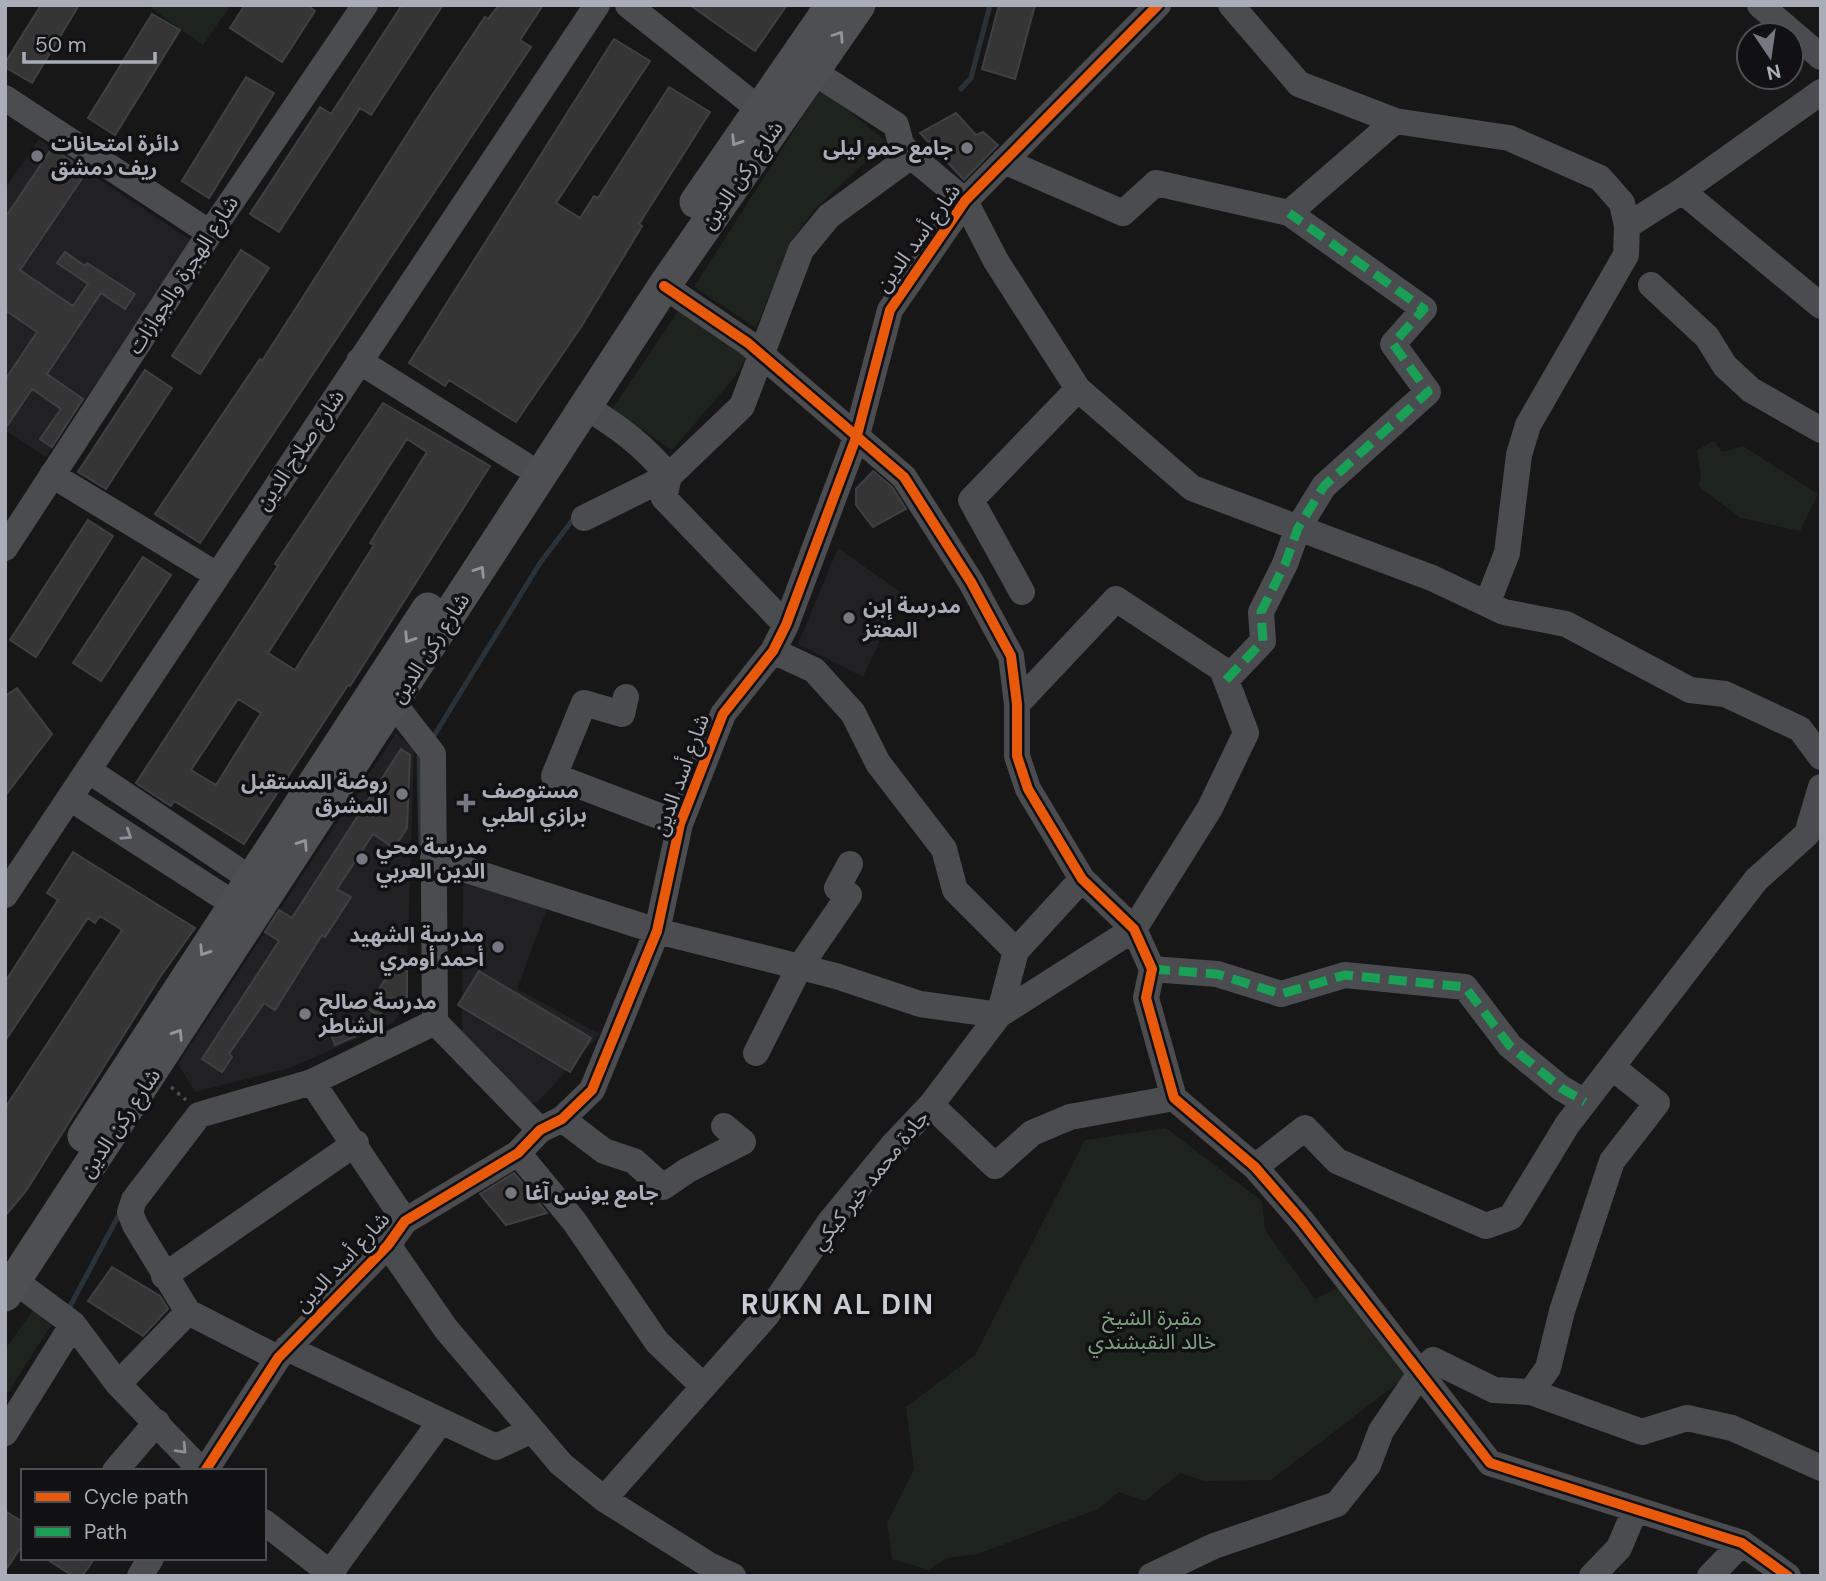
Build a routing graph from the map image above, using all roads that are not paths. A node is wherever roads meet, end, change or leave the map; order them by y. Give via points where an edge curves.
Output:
1 (365, 5) edge
2 (597, 5) edge
3 (628, 5) edge
4 (832, 5) edge
5 (859, 5) edge
6 (1158, 5) edge
7 (1231, 5) edge
8 (1760, 5) edge
9 (1821, 57) edge
10 (814, 72) junction
11 (1821, 92) edge
12 (5, 99) edge
13 (758, 108) junction
14 (1395, 121) junction
15 (906, 150) junction
16 (1004, 160) junction
17 (1682, 191) junction
18 (965, 201) junction
19 (1289, 213) junction
20 (1627, 226) junction
21 (210, 233) junction
22 (1651, 285) dead end
23 (664, 286) junction
24 (1821, 306) edge
25 (762, 355) junction
26 (359, 361) junction
27 (1078, 389) junction
28 (586, 407) junction
29 (1821, 430) edge
30 (857, 435) junction
31 (523, 464) junction
32 (663, 469) junction
33 (52, 475) junction
34 (584, 518) dead end
35 (1298, 528) junction
36 (5, 548) edge
37 (217, 575) junction
38 (1022, 592) dead end
39 (1487, 604) junction
40 (786, 625) junction
41 (773, 651) junction
42 (1226, 680) junction
43 (626, 697) dead end
44 (394, 704) junction
45 (1017, 704) junction
46 (1821, 757) edge
47 (89, 770) junction
48 (1821, 787) edge
49 (70, 798) junction
50 (680, 824) junction
51 (433, 859) junction
52 (850, 864) dead end
53 (1082, 879) junction
54 (242, 892) junction
55 (5, 895) edge
56 (1134, 929) junction
57 (657, 931) junction
58 (1016, 951) junction
59 (799, 968) junction
60 (1152, 969) junction
61 (999, 1015) junction
62 (435, 1023) junction
63 (756, 1053) dead end
64 (1612, 1067) junction
65 (312, 1082) junction
66 (1174, 1098) junction
67 (1585, 1102) junction
68 (931, 1105) junction
69 (551, 1125) junction
70 (724, 1126) dead end
71 (356, 1143) junction
72 (518, 1153) junction
73 (1255, 1167) junction
74 (405, 1221) junction
75 (388, 1245) junction
76 (164, 1276) junction
77 (8, 1278) edge
78 (187, 1312) junction
79 (66, 1319) junction
80 (282, 1353) junction
81 (1419, 1375) junction
82 (118, 1384) junction
83 (703, 1386) junction
84 (1531, 1392) junction
85 (441, 1421) junction
86 (157, 1422) junction
87 (531, 1430) junction
88 (5, 1433) edge
89 (1821, 1468) edge
90 (117, 1469) edge
91 (201, 1469) edge
92 (204, 1469) edge
93 (604, 1499) junction
94 (1635, 1510) junction
95 (266, 1524) edge
96 (1742, 1544) junction
97 (150, 1560) edge
98 (330, 1575) edge
99 (140, 1576) edge
100 (733, 1576) edge
101 (1151, 1576) edge
102 (1592, 1576) edge
103 (1710, 1576) edge
104 (1788, 1576) edge

1 - 21 street, شارع الهجرة والجوازات
2 - 26 street, شارع صلاح الدين
3 - 13 street
4 - 13 main road, شارع ركن الدين
10 -> 5 main road, شارع ركن الدين
6 - 16 street, شارع أسد الدين
7 - 14 street via 1299,84
8 - 9 street
10 - 15 street via 896,125
10 - 23 main road, شارع ركن الدين
11 - 17 street
12 - 21 street
13 -> 31 main road, شارع ركن الدين
14 - 19 street
14 - 20 street via 1509,138 1600,178 1622,203
15 - 18 street
15 - 25 street via 829,216 801,250
16 - 18 street, شارع أسد الدين
16 - 19 street via 1123,213 1156,183
17 - 20 street
17 - 24 street
18 - 27 street via 996,261
18 - 30 street, شارع أسد الدين via 890,310
19 - 35 street via 1424,309 1393,344 1428,392 1324,486
20 - 39 street via 1626,255 1528,425 1519,455 1507,553
21 - 33 street, شارع الهجرة والجوازات
22 - 29 street via 1707,337 1725,366 1751,390
23 - 25 street
23 - 28 main road, شارع ركن الدين
25 - 30 street
25 - 32 street via 743,406
26 - 31 street
26 - 37 street, شارع صلاح الدين
27 - 35 street via 1192,488
27 - 38 street via 971,500
28 - 32 street via 631,435
44 -> 28 main road, شارع ركن الدين
30 - 40 street, شارع أسد الدين
30 - 45 street via 904,477 971,582 1011,656
31 -> 54 main road, شارع ركن الدين
32 - 34 street
32 - 40 street via 664,498
33 - 36 street, شارع الهجرة والجوازات
33 - 37 street
35 - 39 street via 1432,578
35 - 42 street via 1261,612 1263,641
37 - 47 street, شارع صلاح الدين
39 - 46 street via 1504,612 1566,624 1690,690 1726,694 1800,729
40 - 41 street, شارع أسد الدين
41 - 50 street, شارع أسد الدين via 723,714
41 - 58 street via 814,670 853,713 878,764 944,849 955,890
42 - 45 street via 1222,669 1116,599
42 - 56 street via 1246,733 1210,808
43 - 50 street via 622,714 584,703 554,776
44 - 51 street via 427,746
77 -> 44 main road, شارع ركن الدين
45 - 53 street via 1017,756 1028,789
47 - 49 street, شارع صلاح الدين
47 - 54 street
48 - 64 street via 1807,834 1756,880
49 -> 54 street
49 - 55 street, شارع صلاح الدين
50 - 57 street, شارع أسد الدين
51 - 57 street
51 - 62 street
52 - 59 street via 837,888 849,895
53 - 56 street
53 - 58 street
54 -> 77 main road, شارع ركن الدين
56 - 60 street
56 - 61 street
57 - 59 street
57 - 69 street, شارع أسد الدين via 592,1090
58 - 61 street
59 - 61 street via 920,1004
59 - 63 street
60 - 66 street via 1146,998
60 - 67 street via 1217,974 1281,994 1345,975 1465,987 1510,1046
61 - 68 street, جادة محمد خير كيكي
62 - 65 street
62 - 69 street
64 - 67 street
64 - 84 street via 1657,1102 1612,1161 1548,1368
65 - 71 street
65 - 76 street via 194,1110 130,1212
66 - 68 street via 1070,1117 1032,1133 995,1166
66 - 73 street
67 - 73 street via 1510,1217 1486,1226 1337,1161 1305,1128
68 - 83 street, جادة محمد خير كيكي via 829,1223 766,1317
69 - 70 street via 634,1161 663,1187 743,1142
69 - 72 street, شارع أسد الدين
71 - 74 street
71 - 76 street
72 - 74 street, شارع أسد الدين
72 - 83 street via 574,1221 657,1342
73 - 81 street
74 - 75 street, شارع أسد الدين
75 - 80 street, شارع أسد الدين
75 - 87 street via 446,1329
76 - 78 street
77 - 79 street
78 - 80 street
78 - 82 street
79 - 82 street
79 - 88 street
80 - 85 street
80 - 92 street, شارع أسد الدين
81 - 84 street via 1433,1360 1494,1390
81 - 94 street via 1490,1463
81 - 101 street via 1381,1431 1368,1465 1337,1504 1214,1546
82 - 86 street
83 - 93 street, جادة محمد خير كيكي
84 - 89 street via 1642,1432 1687,1418 1732,1428
85 - 87 street via 496,1447
85 - 98 street
86 - 90 street
86 -> 91 street
87 - 93 street via 561,1464
93 - 100 street
94 - 96 street
94 - 102 street via 1619,1548
95 - 98 street
96 - 103 street
96 - 104 street
97 - 99 street

